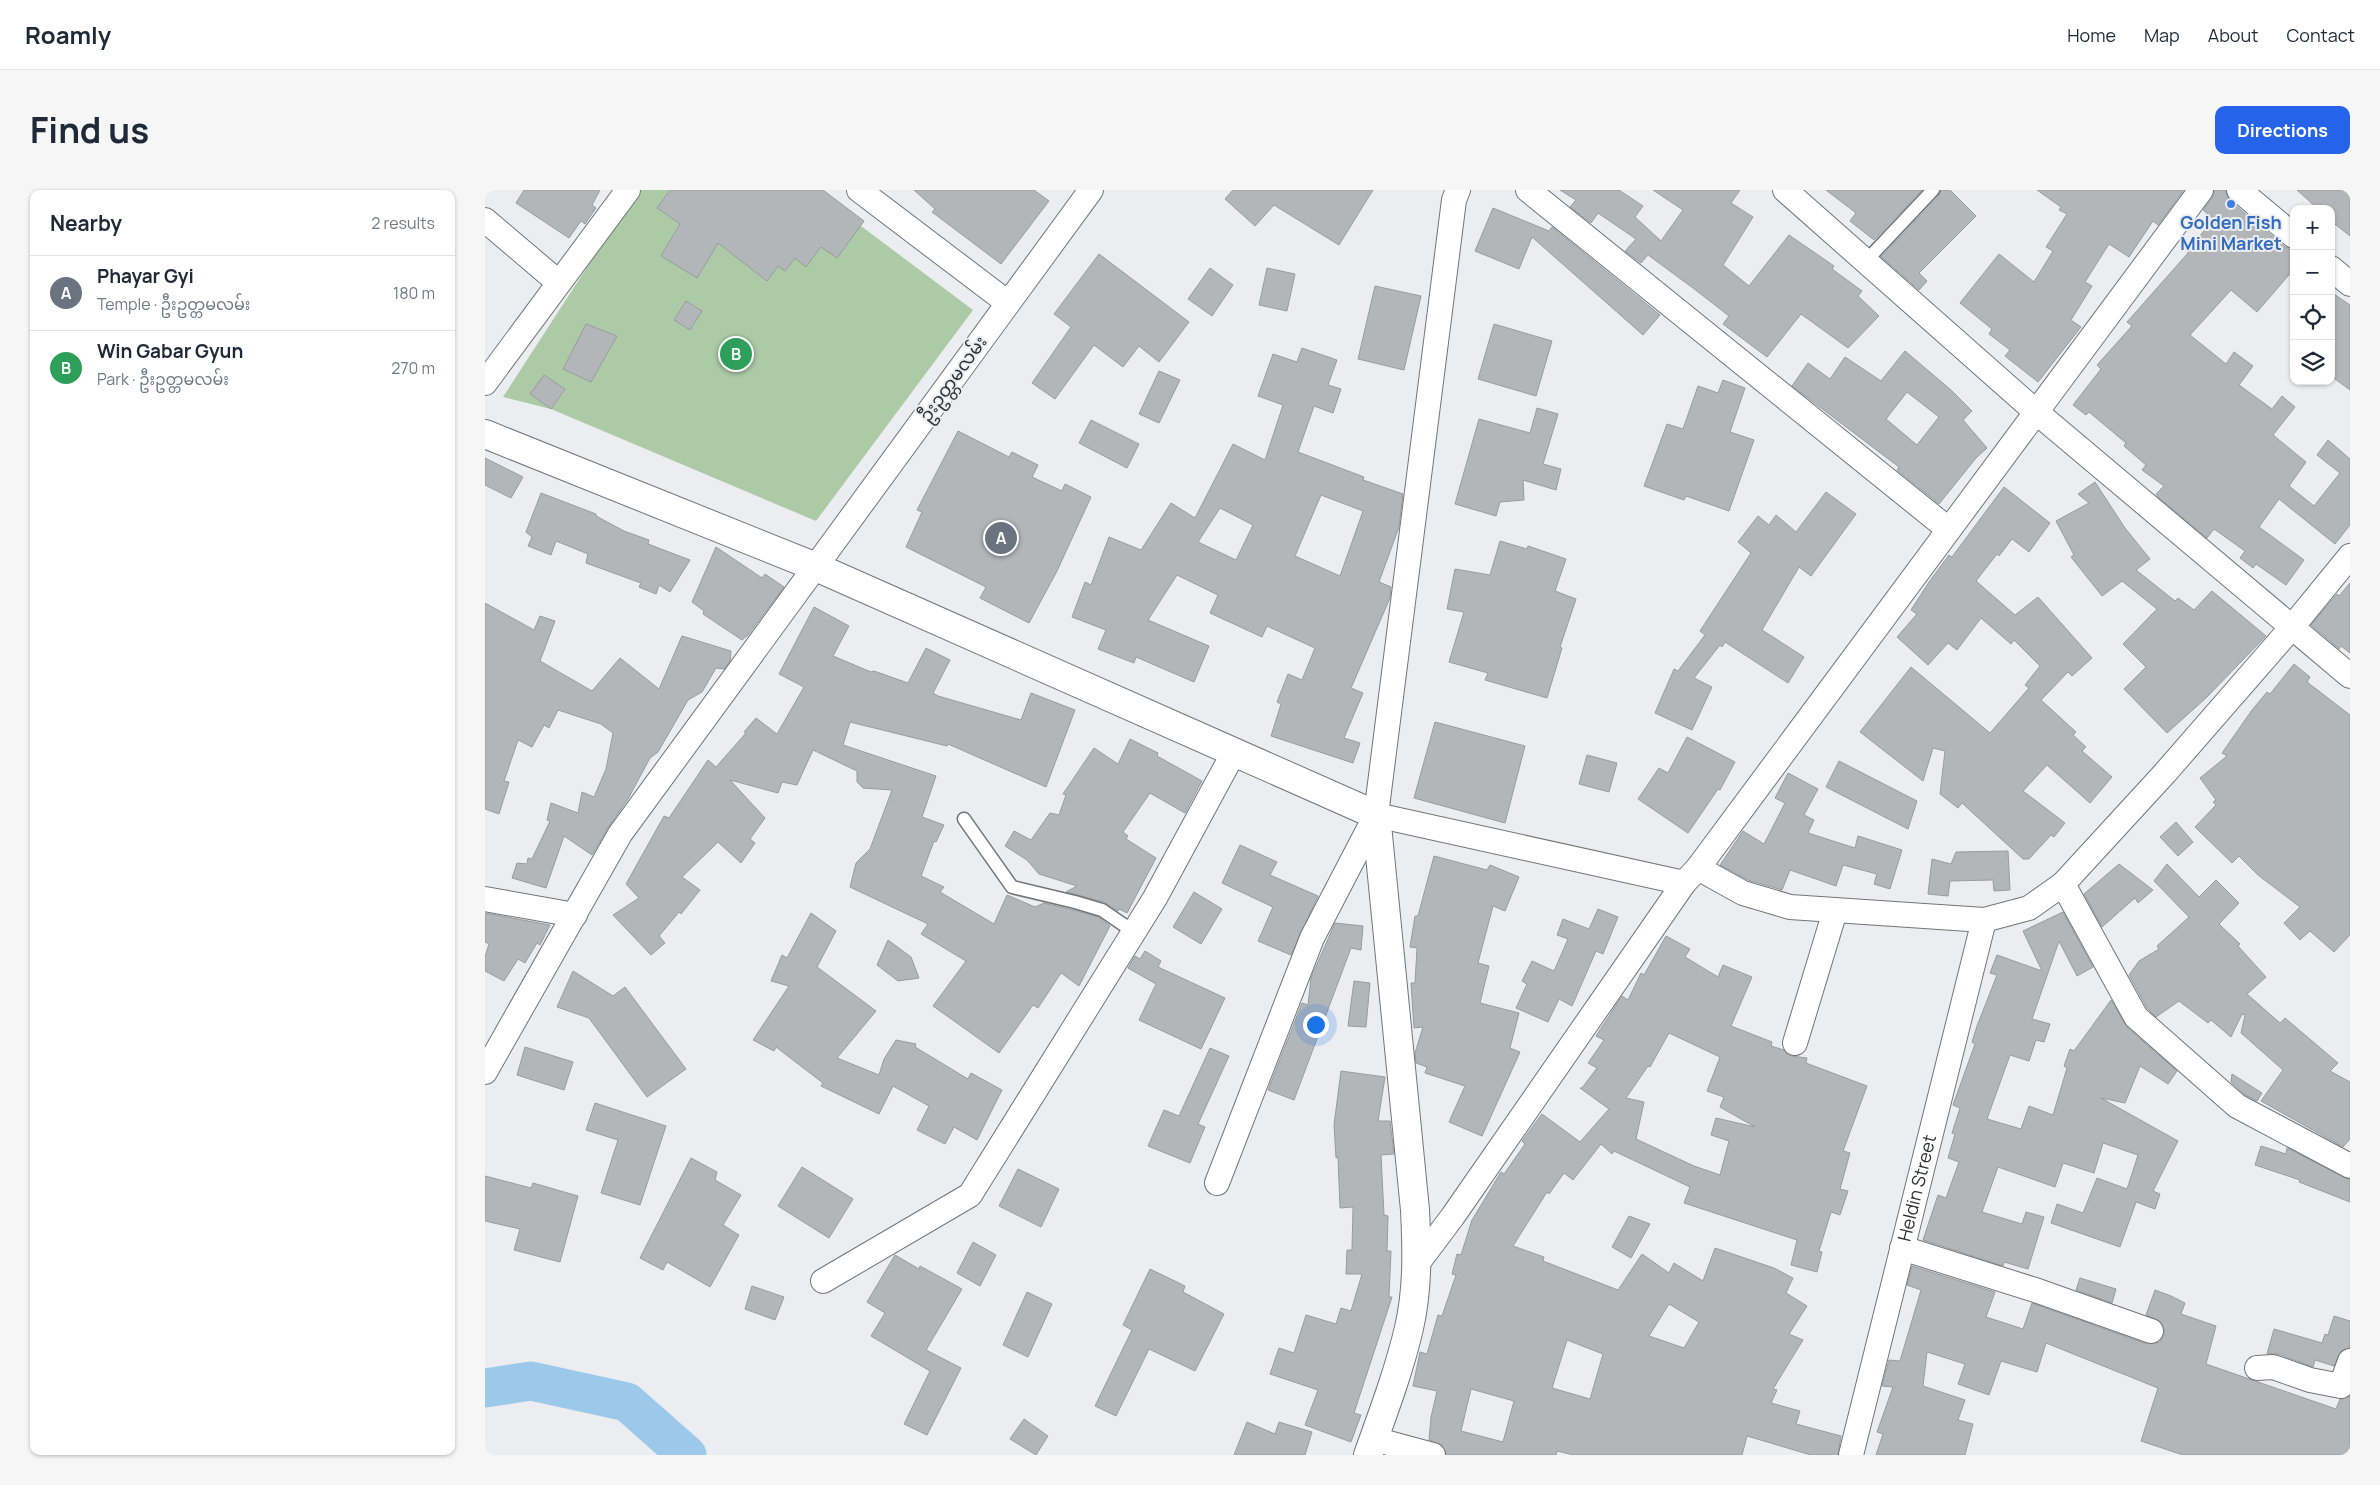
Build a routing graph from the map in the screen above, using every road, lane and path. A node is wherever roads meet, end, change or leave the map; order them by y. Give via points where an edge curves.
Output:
1 (628, 190) edge
2 (859, 190) edge
3 (1091, 190) edge
4 (1457, 190) edge
5 (1528, 190) edge
6 (1785, 190) edge
7 (1933, 190) edge
8 (2201, 190) edge
9 (2239, 190) edge
10 (485, 220) edge
11 (2290, 233) edge
12 (1866, 261) junction
13 (2335, 271) edge
14 (558, 282) junction
15 (2350, 284) edge
16 (1008, 303) junction
17 (485, 383) edge
18 (2035, 411) junction
19 (485, 434) edge
20 (1948, 529) junction
21 (2350, 556) edge
22 (816, 567) junction
23 (2293, 626) junction
24 (2350, 676) edge
25 (1234, 752) junction
26 (1376, 815) junction
27 (964, 819) dead end
28 (1691, 876) junction
29 (2063, 884) junction
30 (485, 899) edge
31 (1835, 911) junction
32 (575, 915) junction
33 (1984, 920) junction
34 (1134, 932) junction
35 (1795, 1043) dead end
36 (485, 1072) edge
37 (2350, 1166) edge
38 (1217, 1182) dead end
39 (1902, 1248) junction
40 (1417, 1264) junction
41 (823, 1281) dead end
42 (2151, 1331) dead end
43 (2350, 1361) edge
44 (2257, 1368) dead end
45 (1371, 1447) edge
46 (1433, 1455) edge
47 (1851, 1455) edge

1 - 14 street
2 - 16 street
3 - 16 street, ဦးဥတ္တမလမ်း
4 - 26 street
5 - 20 street
6 - 12 street
7 - 12 lane
8 - 18 street
9 - 11 street
10 - 14 street
12 - 18 street
13 - 15 street
14 - 17 street
16 - 22 street, ဦးဥတ္တမလမ်း
18 - 20 street
18 - 23 street
19 - 22 main road
20 - 28 street
21 - 23 street
22 - 25 main road
22 - 32 street, ဦးဥတ္တမလမ်း via 620,834
23 - 24 street
23 - 29 street
25 - 26 main road
25 - 34 street
26 - 28 street
26 - 38 street via 1313,938
26 - 40 main road via 1414,1202
27 - 34 lane via 1012,887 1102,910
28 - 31 street via 1781,904
28 - 40 street
29 - 33 street via 2029,908
29 - 37 street via 2137,1018 2237,1106
30 - 32 street
31 - 33 street
31 - 35 street
32 - 36 street, ဦးဥတ္တမလမ်း
33 - 39 street, Heldin Street
34 - 41 street via 970,1195
39 - 42 street
39 - 47 street, Heldin Street
40 - 45 main road via 1409,1327
43 - 44 street via 2341,1386 2273,1367
45 - 46 street

